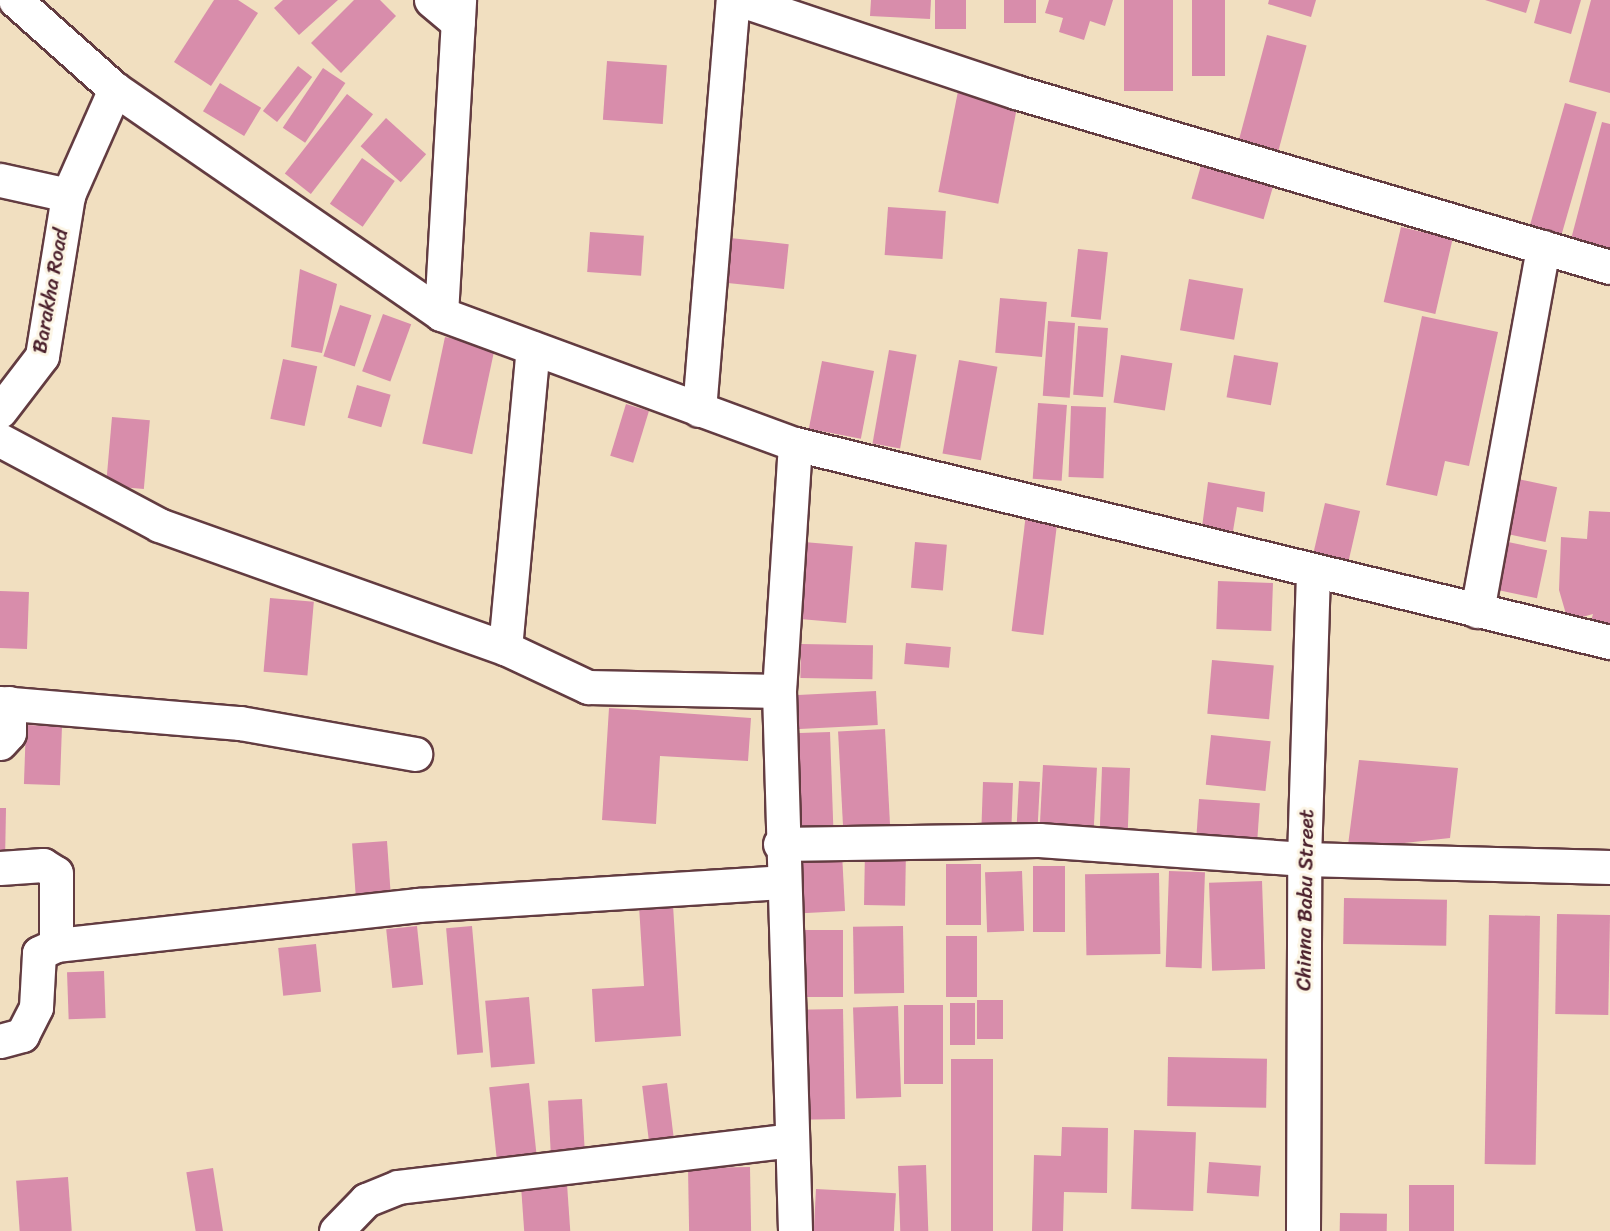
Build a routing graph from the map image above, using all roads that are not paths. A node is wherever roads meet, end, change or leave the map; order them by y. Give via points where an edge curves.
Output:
1 (15, 0) edge
2 (430, 0) edge
3 (733, 0) edge
4 (741, 0) edge
5 (459, 12) edge
6 (115, 89) junction
7 (0, 180) edge
8 (68, 195) junction
9 (1543, 247) junction
10 (1610, 267) edge
11 (441, 314) junction
12 (532, 348) junction
13 (699, 410) junction
14 (0, 411) edge
15 (0, 440) edge
16 (795, 444) junction
17 (1313, 570) junction
18 (1477, 611) junction
19 (1610, 642) edge
20 (505, 648) junction
21 (779, 691) junction
22 (4, 703) edge
23 (0, 742) edge
24 (415, 754) dead end
25 (780, 844) junction
26 (1304, 859) junction
27 (1610, 867) edge
28 (0, 868) edge
29 (781, 882) junction
30 (56, 945) junction
31 (0, 1041) edge
32 (790, 1140) junction
33 (336, 1231) edge
34 (795, 1231) edge
35 (1303, 1231) edge

1 - 6 street
2 - 5 street
3 - 13 street
4 - 9 street via 1016,92
5 - 11 street
6 - 8 street, Barakha Road
6 - 11 street
7 - 8 street
8 - 14 street, Barakha Road via 42,356
9 - 10 street
9 - 18 street
11 - 12 street
12 - 13 street
12 - 20 street
13 - 16 street
15 - 20 street via 159,525
16 - 17 street
16 - 21 street
17 - 18 street
17 - 26 street, Chinna Babu Street
18 - 19 street
20 - 21 street via 588,687
21 - 25 street
22 - 23 street via 9,733
22 - 24 street via 240,723
25 - 26 street via 1039,840
25 - 29 street
26 - 27 street
26 - 35 street, Chinna Babu Street
28 - 30 street via 43,865 57,873
29 - 30 street via 418,905
29 - 32 street
30 - 31 street via 39,953 36,1007 22,1035
32 - 33 street via 398,1187 366,1200
32 - 34 street

